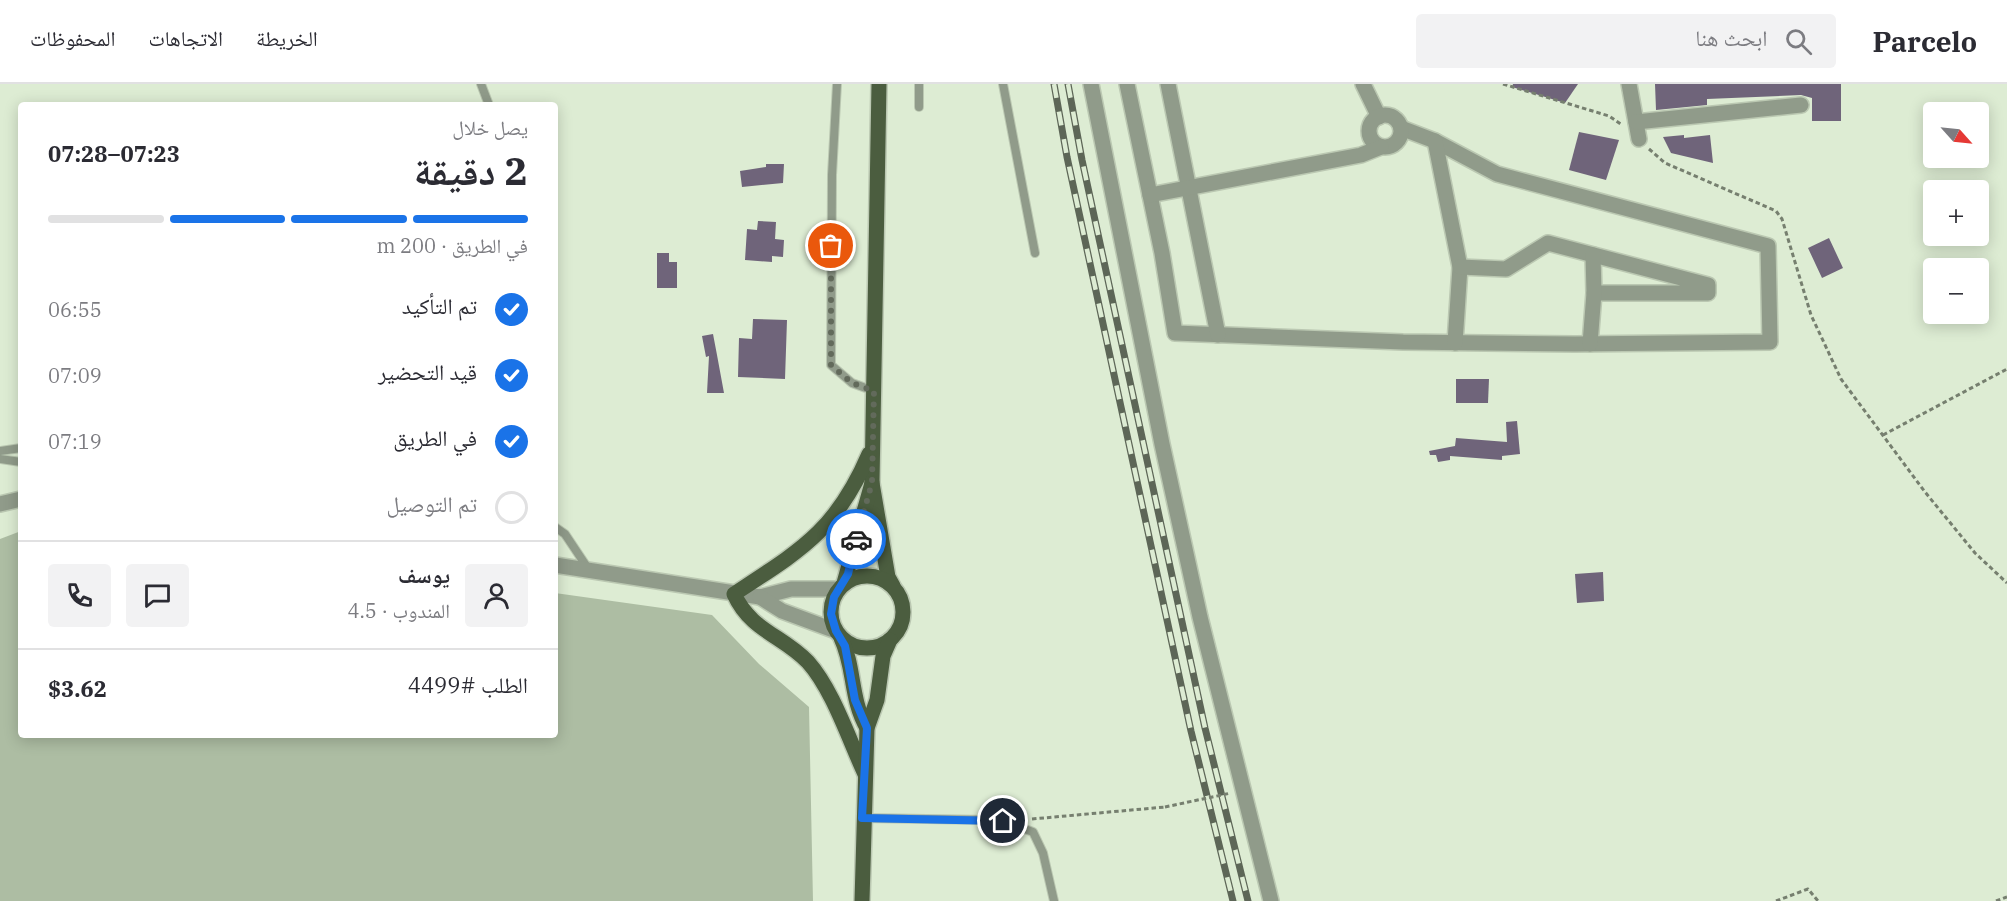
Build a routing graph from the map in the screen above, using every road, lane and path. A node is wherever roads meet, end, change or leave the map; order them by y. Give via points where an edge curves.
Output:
1 (481, 84) edge
2 (837, 84) edge
3 (879, 84) edge
4 (919, 84) edge
5 (1003, 84) edge
6 (1091, 84) edge
7 (1127, 84) edge
8 (1168, 84) edge
9 (1363, 84) edge
10 (1629, 84) edge
11 (488, 102) edge
12 (1801, 105) dead end
13 (919, 107) dead end
14 (1379, 117) junction
15 (1636, 122) junction
16 (1401, 128) junction
17 (1639, 139) dead end
18 (1435, 141) junction
19 (1380, 147) junction
20 (1188, 188) junction
21 (1150, 195) junction
22 (1035, 253) dead end
23 (1593, 255) junction
24 (1460, 267) junction
25 (1594, 293) junction
26 (1218, 335) junction
27 (1455, 343) junction
28 (1590, 344) junction
29 (2007, 369) edge
30 (874, 391) junction
31 (1883, 435) dead end
32 (873, 444) junction
33 (18, 448) edge
34 (0, 451) edge
35 (0, 459) edge
36 (18, 462) edge
37 (872, 483) junction
38 (18, 500) edge
39 (0, 504) edge
40 (558, 529) edge
41 (558, 563) edge
42 (590, 571) junction
43 (841, 586) junction
44 (893, 586) junction
45 (734, 594) junction
46 (760, 597) junction
47 (839, 634) junction
48 (890, 640) junction
49 (867, 728) junction
50 (865, 774) junction
51 (1231, 793) dead end
52 (862, 818) junction
53 (1034, 819) dead end
54 (2007, 897) edge
55 (861, 901) edge
56 (1054, 901) edge
57 (1271, 901) edge
58 (1776, 901) edge
59 (1818, 901) edge
60 (1996, 901) edge

1 - 11 lane
2 - 30 lane via 832,174 831,365 852,383
3 - 30 main road
4 - 13 lane
5 - 22 lane
6 - 57 street via 1159,433
7 - 21 street
8 - 20 street
9 - 14 street
10 - 15 street
12 - 15 street
14 - 16 street via 1390,116
14 - 19 street via 1371,124 1369,135
15 - 17 street
16 - 18 street
16 - 19 street via 1396,143
18 - 24 street
18 - 28 street via 1497,174 1768,246 1770,342
19 - 20 street via 1361,155
20 - 21 street
20 - 26 street
21 - 26 street via 1175,333
23 - 24 street via 1548,243 1506,269
23 - 25 street
23 - 25 street via 1708,285 1708,293
24 - 27 street
25 - 28 street
26 - 27 street
27 - 28 street
29 - 31 path
30 - 32 main road
32 - 37 main road
32 - 45 main road via 856,484 826,528 803,549
33 - 34 lane
35 - 36 lane
37 - 43 main road
37 - 44 main road via 888,577
38 - 39 street
40 - 42 lane
41 - 42 street
42 - 45 street
43 - 44 main road via 852,578 869,575
43 - 46 street via 791,589
43 - 47 main road via 831,605
44 - 48 main road via 902,601 903,618
45 - 46 street
45 - 50 main road via 756,625 815,670
46 - 47 street via 782,611
47 - 48 main road via 856,647 882,645
47 - 49 main road via 848,655 855,700
48 - 49 main road
49 - 50 main road
50 - 52 main road
51 - 53 path, bridge via 1165,807
52 - 55 main road
52 - 56 lane via 1003,821 1033,832 1043,853
54 - 60 path
58 - 59 path via 1808,889

